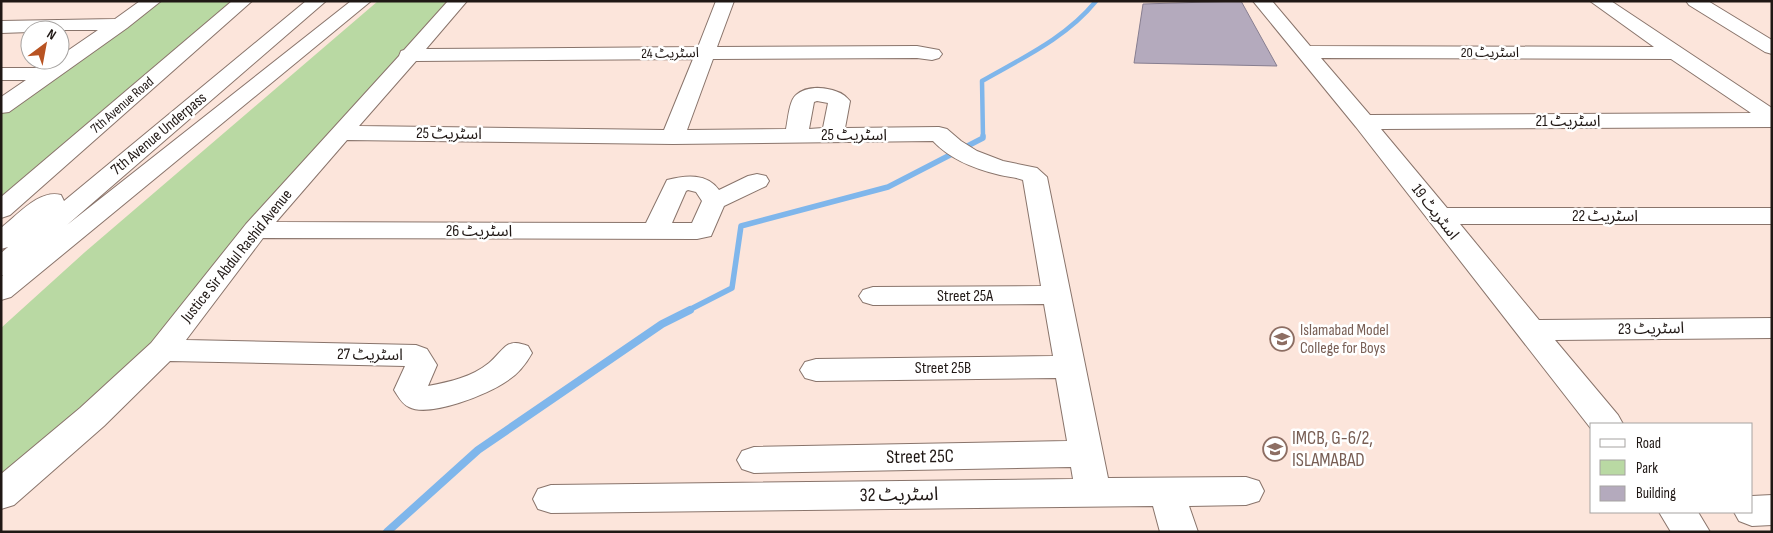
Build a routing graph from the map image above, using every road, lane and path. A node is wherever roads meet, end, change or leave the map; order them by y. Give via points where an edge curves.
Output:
1 (152, 1) edge
2 (243, 1) edge
3 (294, 1) edge
4 (316, 1) edge
5 (362, 1) edge
6 (458, 1) edge
7 (724, 1) edge
8 (1262, 1) edge
9 (1599, 1) edge
10 (1695, 1) edge
11 (120, 24) junction
12 (1, 27) edge
13 (1772, 48) edge
14 (1305, 52) junction
15 (1675, 52) junction
16 (706, 53) junction
17 (932, 54) dead end
18 (408, 55) junction
19 (1, 74) edge
20 (49, 74) junction
21 (1, 107) edge
22 (1772, 119) edge
23 (1364, 122) junction
24 (341, 133) junction
25 (833, 135) junction
26 (673, 136) junction
27 (796, 136) junction
28 (757, 181) dead end
29 (716, 201) junction
30 (1, 210) edge
31 (1438, 216) junction
32 (1772, 216) edge
33 (255, 230) junction
34 (655, 231) junction
35 (1, 241) edge
36 (1, 267) edge
37 (1, 291) edge
38 (1057, 295) junction
39 (873, 296) dead end
40 (1772, 328) edge
41 (1530, 330) junction
42 (162, 350) junction
43 (518, 354) dead end
44 (1070, 368) junction
45 (816, 370) dead end
46 (1605, 423) edge
47 (1086, 454) junction
48 (754, 460) dead end
49 (1246, 491) dead end
50 (1168, 492) junction
51 (1093, 493) junction
52 (1, 495) edge
53 (551, 499) dead end
54 (1753, 510) edge
55 (1772, 510) edge
56 (1678, 513) edge
57 (1179, 532) edge
58 (1692, 532) edge

1 - 11 street
2 - 30 street, 7th Avenue Road
3 - 35 street, 7th Avenue Underpass
4 - 36 street, 7th Avenue Underpass
5 - 37 street
6 - 18 street, Justice Sir Abdul Rashid Avenue
7 - 16 street
8 - 14 street, اسٹریٹ 19
9 - 15 street
10 - 13 street
11 - 12 street
11 - 20 street
14 - 15 street, اسٹریٹ 20
14 - 23 street, اسٹریٹ 19
15 - 22 street
16 - 17 street, اسٹریٹ 24
16 - 18 street, اسٹریٹ 24
16 - 26 street
18 - 24 street, Justice Sir Abdul Rashid Avenue
19 - 20 street
20 - 21 street
22 - 23 street, اسٹریٹ 21
23 - 31 street, اسٹریٹ 19
24 - 26 street, اسٹریٹ 25
24 - 33 street, Justice Sir Abdul Rashid Avenue
25 - 27 street, اسٹریٹ 25
25 - 27 street via 839,101 835,96 817,94 804,99
25 - 38 street, اسٹریٹ 25 via 939,134 950,146 979,160 1031,174 1035,177
26 - 27 street, اسٹریٹ 25
28 - 29 street
29 - 34 street, اسٹریٹ 26 via 702,230
29 - 34 street via 704,186 676,185
31 - 32 street, اسٹریٹ 22
31 - 41 street, اسٹریٹ 19
33 - 34 street, اسٹریٹ 26
33 - 42 street, Justice Sir Abdul Rashid Avenue
38 - 39 street, Street 25A
38 - 44 street, اسٹریٹ 25
40 - 41 street, اسٹریٹ 23
41 - 46 street, اسٹریٹ 19
42 - 43 street, اسٹریٹ 27 via 416,356 421,365 410,390 420,399 486,381
42 - 52 street, Justice Sir Abdul Rashid Avenue via 92,417
44 - 45 street, Street 25B
44 - 47 street, اسٹریٹ 25
47 - 48 street, Street 25C
47 - 51 street, اسٹریٹ 25
49 - 50 street, اسٹریٹ 32
50 - 51 street, اسٹریٹ 32
50 - 57 street
51 - 53 street, اسٹریٹ 32
54 - 55 street
56 - 58 street

